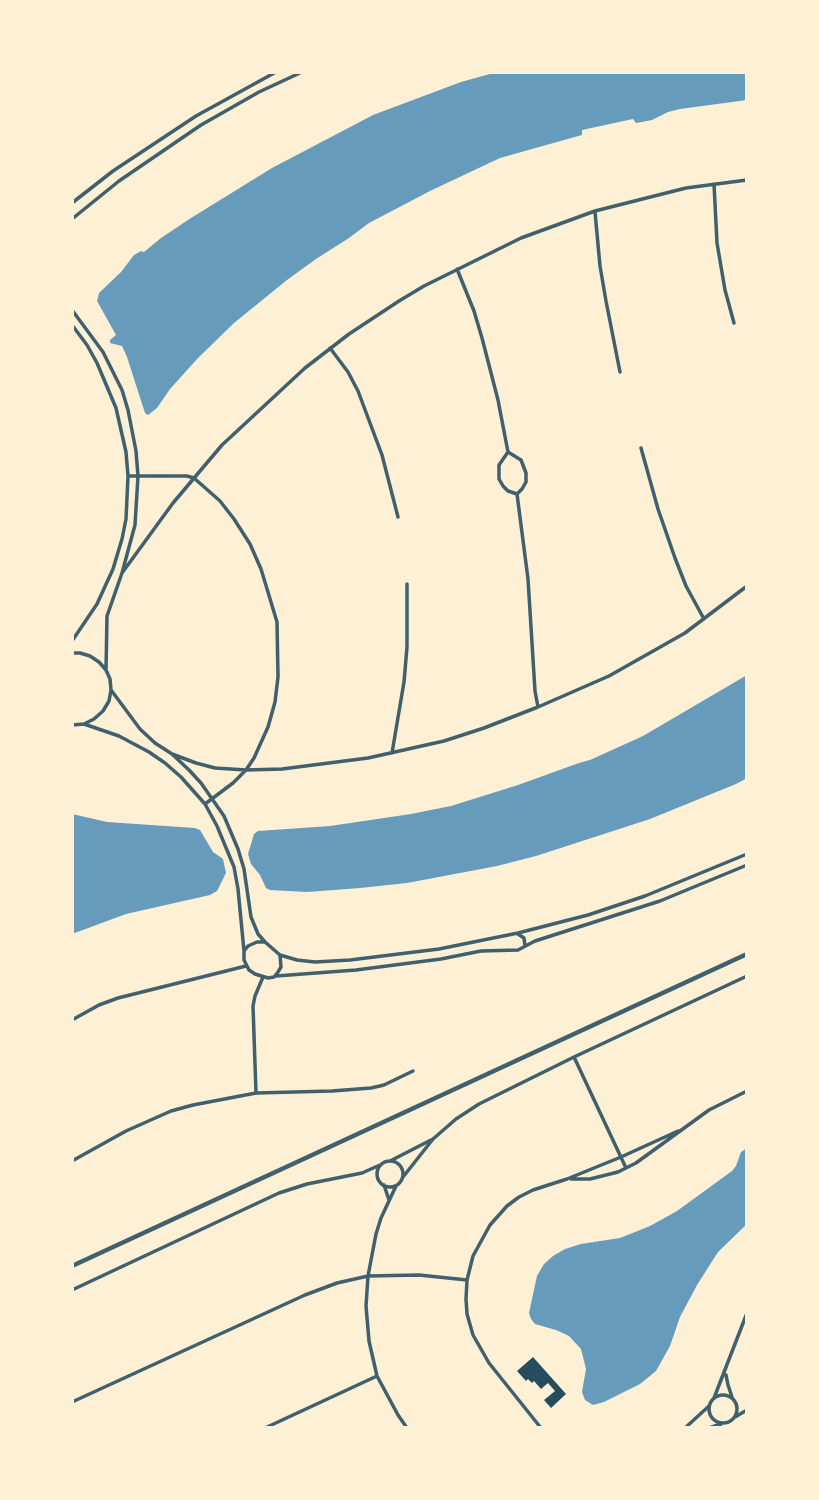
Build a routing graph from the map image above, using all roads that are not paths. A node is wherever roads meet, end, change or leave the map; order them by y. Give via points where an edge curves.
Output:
1 (276, 72) edge
2 (288, 72) edge
3 (302, 72) edge
4 (295, 75) junction
5 (196, 116) junction
6 (201, 125) junction
7 (113, 172) junction
8 (747, 180) edge
9 (120, 181) junction
10 (714, 184) junction
11 (72, 203) edge
12 (595, 211) junction
13 (72, 219) edge
14 (457, 269) junction
15 (72, 310) edge
16 (734, 323) dead end
17 (72, 325) edge
18 (330, 348) junction
19 (620, 372) dead end
20 (641, 448) dead end
21 (508, 452) junction
22 (128, 476) junction
23 (138, 476) junction
24 (194, 478) junction
25 (516, 494) junction
26 (398, 517) dead end
27 (122, 573) junction
28 (407, 584) dead end
29 (747, 586) edge
30 (704, 620) junction
31 (72, 641) edge
32 (72, 653) edge
33 (106, 670) junction
34 (111, 690) junction
35 (538, 707) junction
36 (72, 724) edge
37 (84, 724) junction
38 (392, 753) junction
39 (172, 754) junction
40 (246, 770) junction
41 (213, 799) junction
42 (205, 804) junction
43 (747, 854) edge
44 (747, 865) edge
45 (711, 870) junction
46 (715, 879) junction
47 (588, 915) junction
48 (591, 924) junction
49 (518, 933) junction
50 (505, 936) junction
51 (264, 942) junction
52 (526, 946) junction
53 (505, 950) junction
54 (244, 951) junction
55 (747, 954) edge
56 (280, 955) junction
57 (382, 957) junction
58 (246, 966) junction
59 (383, 967) junction
60 (274, 976) junction
61 (747, 976) edge
62 (263, 978) junction
63 (72, 1020) edge
64 (574, 1057) junction
65 (413, 1071) dead end
66 (747, 1091) edge
67 (257, 1093) junction
68 (678, 1131) junction
69 (433, 1139) junction
70 (621, 1157) junction
71 (72, 1161) edge
72 (390, 1161) junction
73 (380, 1165) junction
74 (626, 1168) junction
75 (362, 1172) junction
76 (377, 1176) junction
77 (403, 1177) junction
78 (567, 1179) junction
79 (384, 1185) junction
80 (396, 1186) junction
81 (389, 1200) junction
82 (72, 1266) edge
83 (368, 1276) junction
84 (467, 1280) junction
85 (72, 1290) edge
86 (747, 1313) edge
87 (726, 1371) junction
88 (377, 1376) junction
89 (714, 1398) junction
90 (734, 1401) junction
91 (72, 1402) edge
92 (709, 1406) junction
93 (747, 1409) edge
94 (733, 1418) junction
95 (724, 1423) junction
96 (265, 1428) edge
97 (407, 1428) edge
98 (541, 1428) edge
99 (685, 1428) edge
100 (709, 1428) edge

1 - 5 street
2 - 4 street
3 - 4 street
4 - 6 street
5 - 6 street
5 - 7 street
6 - 9 street
7 - 9 street
7 - 11 street
8 - 10 street
9 - 13 street
10 - 12 street
10 - 16 street via 719,256
12 - 14 street via 521,238
12 - 19 street
14 - 18 street
14 - 21 street via 482,338
15 - 23 street via 103,352 122,390
17 - 22 street via 97,363 116,408
18 - 24 street via 232,436
18 - 26 street via 358,390
20 - 30 street via 675,558
21 - 25 street via 499,466 499,479
21 - 25 street via 520,460 526,473 526,482
22 - 23 street
22 - 31 street via 122,539 113,569
23 - 24 street
23 - 27 street via 135,525
24 - 27 street
24 - 40 street via 220,502 250,544 277,622 275,702
25 - 35 street
27 - 33 street via 107,616
28 - 38 street via 404,682
29 - 30 street
30 - 35 street via 609,676
32 - 33 street via 90,656
33 - 34 street
34 - 37 street via 103,711
34 - 39 street via 140,729
35 - 38 street via 484,728
36 - 37 street
37 - 42 street via 149,752
38 - 40 street via 329,764
39 - 40 street via 215,768
39 - 41 street
40 - 41 street
41 - 42 street
41 - 51 street via 238,849 251,917
42 - 54 street via 234,867
43 - 45 street
44 - 46 street
45 - 46 street
45 - 47 street
46 - 48 street
47 - 48 street
47 - 49 street
48 - 52 street
49 - 50 street
49 - 52 street
50 - 53 street via 501,944
50 - 57 street
51 - 54 street via 253,943
51 - 56 street
52 - 53 street
53 - 59 street
54 - 58 street
55 - 82 street
56 - 57 street via 315,962
56 - 60 street via 281,967
57 - 59 street
58 - 62 street
58 - 63 street via 118,998
59 - 60 street
60 - 62 street
61 - 64 street
62 - 67 street via 253,1006
64 - 69 street via 479,1104
64 - 70 street
65 - 67 street via 371,1088
66 - 68 street
67 - 71 street via 171,1111
68 - 70 street
68 - 74 street
69 - 72 street
69 - 77 street
70 - 74 street
70 - 78 street
72 - 73 street
72 - 77 street via 401,1166
73 - 75 street
73 - 76 street
74 - 78 street via 590,1179
75 - 76 street
75 - 85 street via 279,1193
76 - 79 street
77 - 80 street
78 - 84 street via 519,1197 499,1214 481,1240
79 - 80 street
79 - 81 street
80 - 81 street
81 - 83 street
83 - 84 street
83 - 88 street via 367,1323
83 - 91 street via 305,1295
84 - 98 street via 467,1314 473,1335 489,1363
86 - 87 street
87 - 89 street
87 - 90 street
88 - 96 street
88 - 97 street
89 - 90 street via 726,1395
89 - 92 street
90 - 93 street
90 - 94 street via 737,1411
92 - 95 street via 712,1418
92 - 99 street
93 - 94 street
94 - 95 street
95 - 100 street

